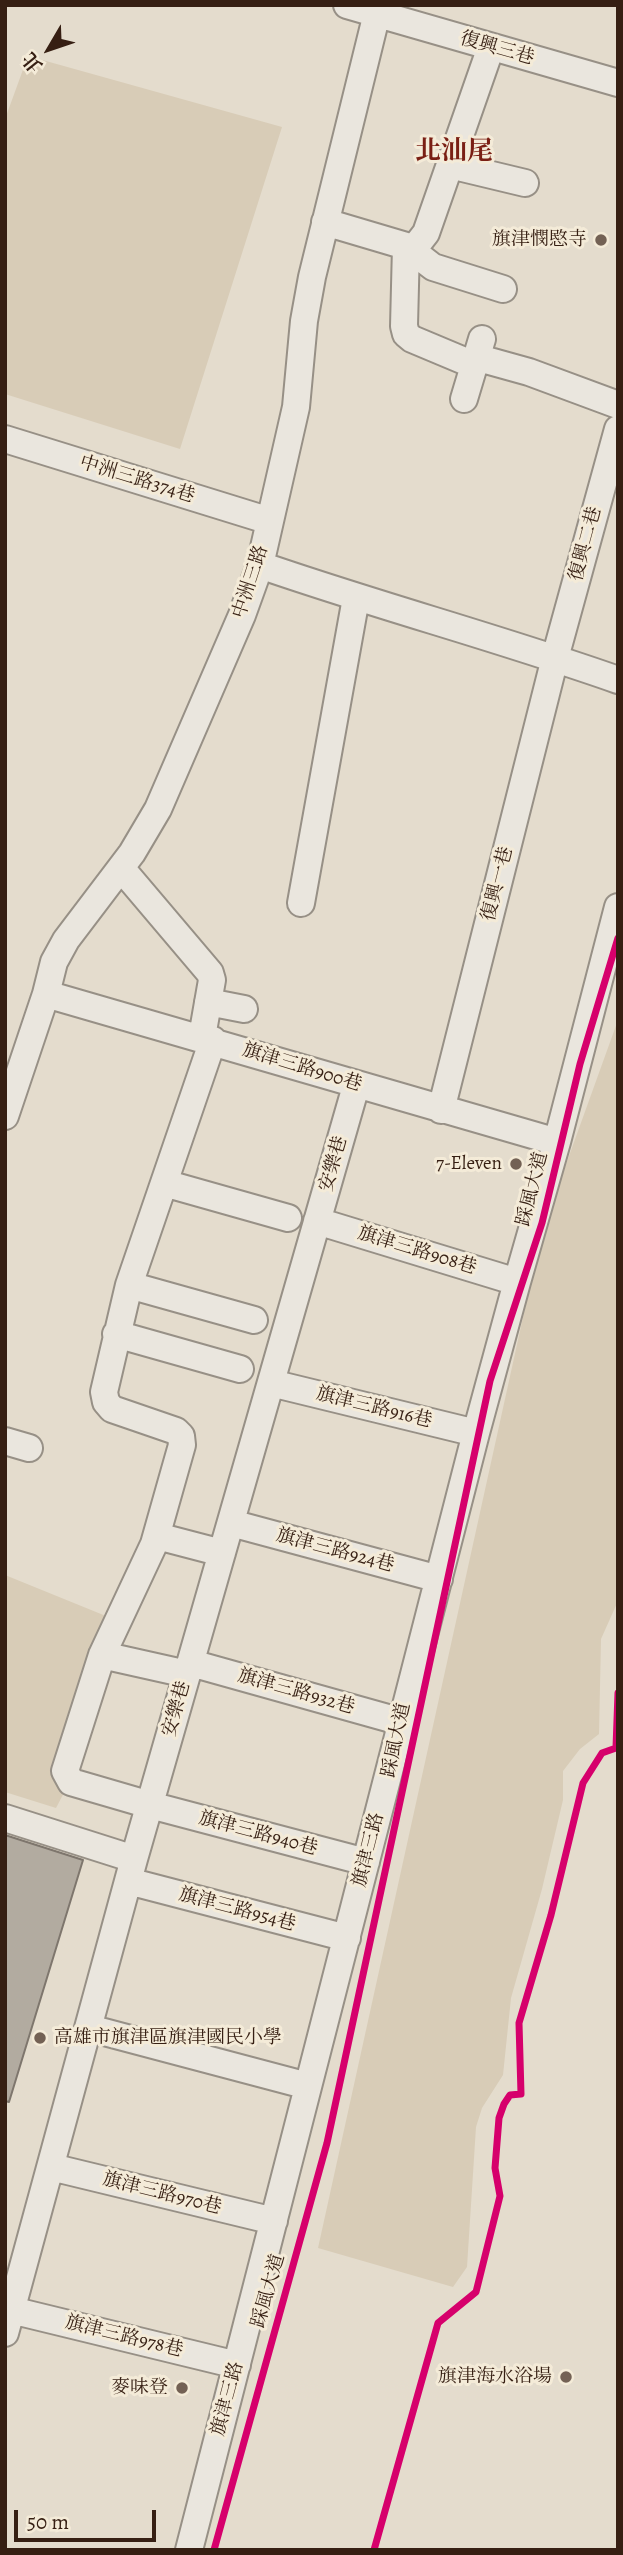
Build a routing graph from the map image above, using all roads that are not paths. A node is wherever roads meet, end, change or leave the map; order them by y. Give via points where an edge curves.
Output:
1 (347, 5) edge
2 (378, 10) edge
3 (491, 47) junction
4 (618, 83) edge
5 (450, 165) junction
6 (525, 183) dead end
7 (325, 222) junction
8 (409, 249) junction
9 (503, 289) dead end
10 (477, 354) junction
11 (464, 399) dead end
12 (618, 404) edge
13 (618, 429) edge
14 (5, 439) edge
15 (270, 521) junction
16 (260, 565) junction
17 (356, 598) junction
18 (555, 658) junction
19 (618, 680) edge
20 (121, 868) junction
21 (301, 903) dead end
22 (618, 907) edge
23 (46, 994) junction
24 (208, 1002) junction
25 (244, 1009) dead end
26 (207, 1039) junction
27 (356, 1086) junction
28 (441, 1110) junction
29 (5, 1116) edge
30 (557, 1142) junction
31 (164, 1183) junction
32 (288, 1218) dead end
33 (317, 1221) junction
34 (517, 1282) junction
35 (128, 1285) junction
36 (254, 1320) dead end
37 (116, 1334) junction
38 (240, 1369) dead end
39 (271, 1383) junction
40 (476, 1433) junction
41 (231, 1523) junction
42 (157, 1536) junction
43 (222, 1553) junction
44 (439, 1579) junction
45 (102, 1655) junction
46 (189, 1668) junction
47 (402, 1722) junction
48 (150, 1805) junction
49 (5, 1818) edge
50 (366, 1862) junction
51 (131, 1870) junction
52 (347, 1938) junction
53 (89, 2028) junction
54 (308, 2086) junction
55 (51, 2167) junction
56 (274, 2221) junction
57 (8, 2322) edge
58 (237, 2365) junction
59 (189, 2550) edge

1 - 2 street, 復興三巷
2 - 3 street, 復興三巷
2 - 7 street, 中洲三路
3 - 4 street, 復興三巷
3 - 5 street
5 - 6 street
5 - 8 street via 426,233
7 - 8 street
7 - 15 street, 中洲三路 via 304,321 296,407
8 - 9 street via 433,267
8 - 10 street via 406,334
10 - 11 street
10 - 12 street
13 - 18 street, 復興二巷
14 - 15 street, 中洲三路374巷
15 - 16 street, 中洲三路
16 - 17 street
16 - 20 street, 中洲三路 via 158,810
17 - 18 street
17 - 21 street
18 - 19 street
18 - 28 street, 復興一巷
20 - 23 street, 中洲三路 via 66,940 54,962
20 - 24 street via 207,967 212,980
22 - 30 street, 旗津三路
23 - 26 street, 旗津三路900巷
23 - 29 street, 中洲三路
24 - 25 street
24 - 26 street
26 - 27 street, 旗津三路900巷
26 - 31 street
27 - 28 street, 旗津三路900巷
27 - 33 street, 安樂巷
28 - 30 street, 旗津三路900巷
30 - 34 street, 旗津三路
31 - 32 street
31 - 35 street
33 - 34 street, 旗津三路908巷
33 - 39 street, 安樂巷
34 - 40 street, 旗津三路
35 - 36 street
35 - 37 street
37 - 38 street
37 - 42 street via 106,1402 112,1409 181,1436
39 - 40 street, 旗津三路916巷
39 - 41 street, 安樂巷
40 - 44 street, 旗津三路
41 - 43 street, 安樂巷
41 - 44 street, 旗津三路924巷
42 - 43 street
42 - 45 street
43 - 46 street, 安樂巷
44 - 47 street, 旗津三路
45 - 46 street, 旗津三路932巷
45 - 48 street, 旗津三路940巷 via 66,1777
46 - 47 street, 旗津三路932巷
46 - 48 street, 安樂巷
47 - 50 street, 旗津三路
48 - 50 street, 旗津三路940巷
48 - 51 street, 安樂巷
49 - 51 street, 旗津三路954巷
50 - 52 street, 旗津三路
51 - 52 street, 旗津三路954巷
51 - 53 street, 安樂巷
52 - 54 street, 旗津三路
53 - 54 street
53 - 55 street, 安樂巷
54 - 56 street, 旗津三路
55 - 56 street, 旗津三路970巷
55 - 57 street, 安樂巷
56 - 58 street, 旗津三路
57 - 58 street, 旗津三路978巷
58 - 59 street, 旗津三路

